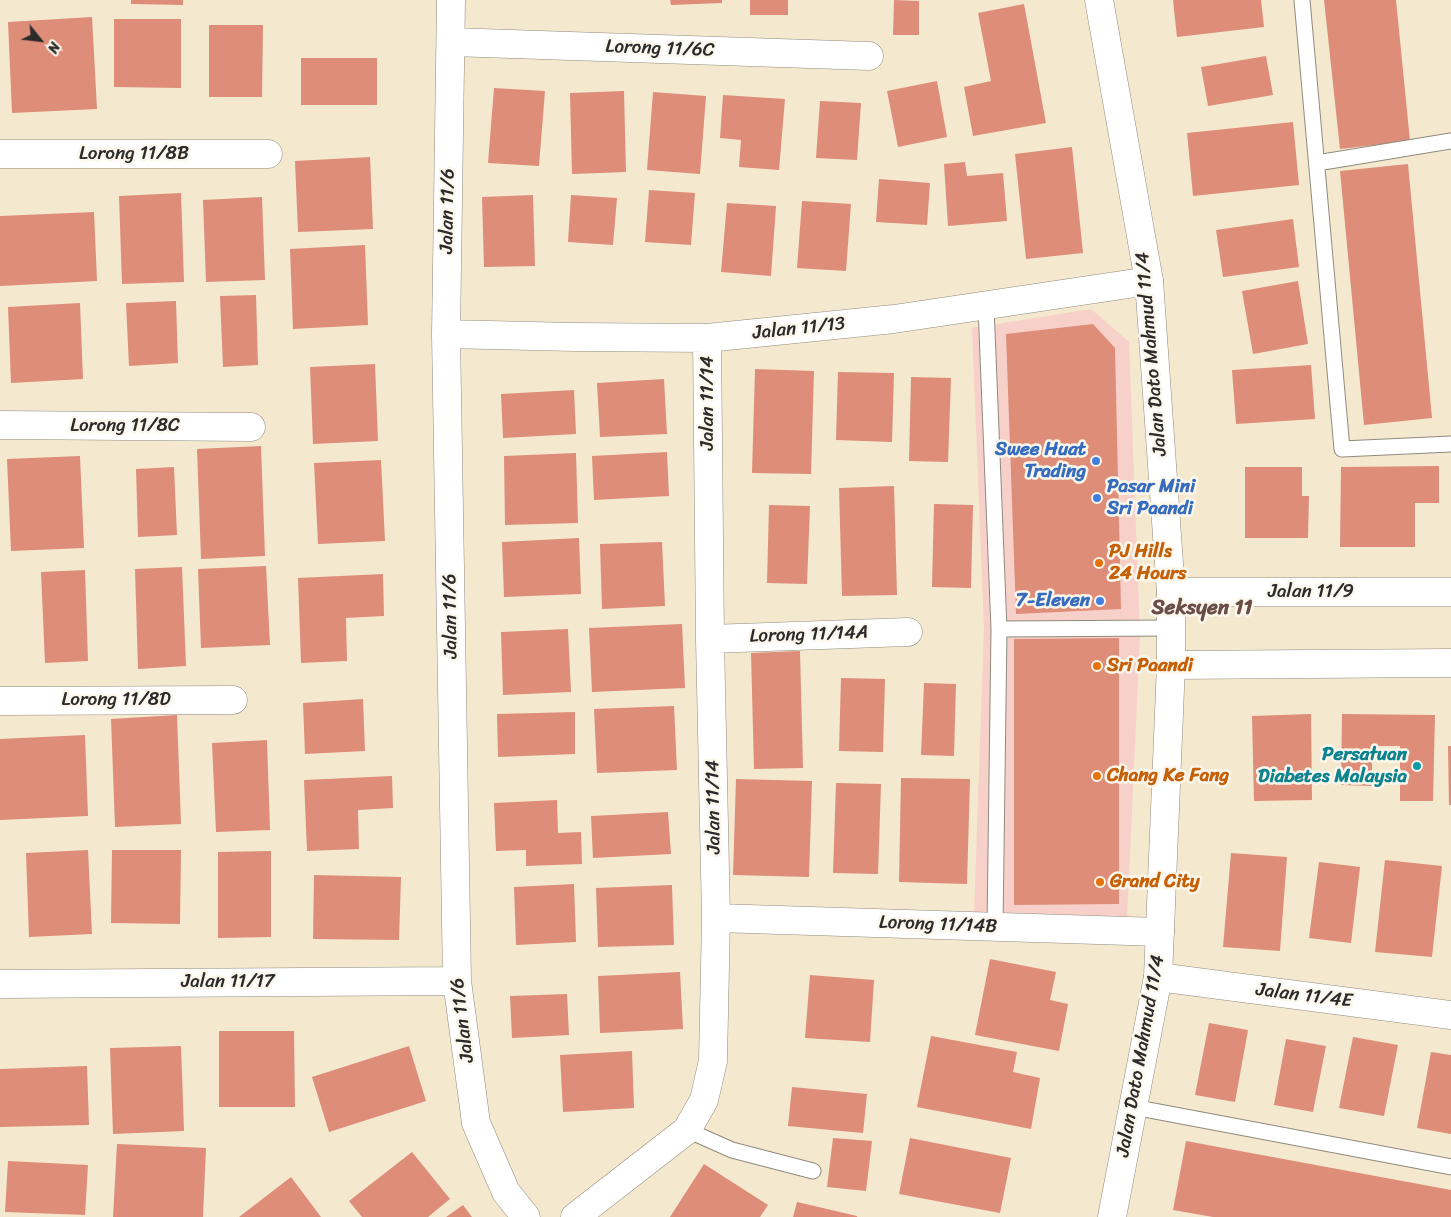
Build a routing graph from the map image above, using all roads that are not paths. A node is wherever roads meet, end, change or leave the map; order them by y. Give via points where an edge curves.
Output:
1 (452, 0) edge
2 (1099, 0) edge
3 (1302, 0) edge
4 (450, 42) junction
5 (869, 56) dead end
6 (1451, 141) edge
7 (0, 154) edge
8 (268, 154) dead end
9 (1317, 163) junction
10 (1149, 281) junction
11 (986, 306) junction
12 (446, 334) junction
13 (707, 338) junction
14 (0, 425) edge
15 (251, 427) dead end
16 (1451, 444) edge
17 (1171, 592) junction
18 (1451, 592) edge
19 (1171, 628) junction
20 (999, 629) junction
21 (908, 632) dead end
22 (710, 639) junction
23 (1451, 663) edge
24 (1171, 665) junction
25 (233, 700) dead end
26 (0, 701) edge
27 (716, 918) junction
28 (996, 927) junction
29 (1160, 932) junction
30 (1158, 977) junction
31 (457, 981) junction
32 (0, 984) edge
33 (1451, 1015) edge
34 (1133, 1107) junction
35 (687, 1130) junction
36 (1451, 1167) edge
37 (813, 1171) dead end
38 (526, 1217) edge
39 (576, 1217) edge
40 (1112, 1217) edge

1 - 4 street, Jalan 11/6
2 - 10 street, Jalan Dato Mahmud 11/4
3 - 9 lane
4 - 5 street, Lorong 11/6C
4 - 12 street, Jalan 11/6
6 - 9 lane
7 - 8 street, Lorong 11/8B
9 - 16 lane via 1342,449
10 - 11 street, Jalan 11/13
10 - 17 street, Jalan Dato Mahmud 11/4
11 - 13 street, Jalan 11/13
11 - 20 lane
12 - 13 street, Jalan 11/13
12 - 31 street, Jalan 11/6
13 - 22 street, Jalan 11/14
14 - 15 street, Lorong 11/8C
17 - 18 street, Jalan 11/9
17 - 19 street, Jalan Dato Mahmud 11/4
19 - 20 lane
19 - 24 street, Jalan Dato Mahmud 11/4
20 - 28 lane
21 - 22 street, Lorong 11/14A
22 - 27 street, Jalan 11/14
23 - 24 street
24 - 29 street, Jalan Dato Mahmud 11/4
25 - 26 street, Lorong 11/8D
27 - 28 street, Lorong 11/14B
27 - 35 street, Jalan 11/14 via 713,1061 704,1100
28 - 29 street, Lorong 11/14B
29 - 30 street, Jalan Dato Mahmud 11/4
30 - 33 street, Jalan 11/4E
30 - 34 street, Jalan Dato Mahmud 11/4
31 - 32 street, Jalan 11/17
31 - 38 street, Jalan 11/6 via 476,1123 506,1192
34 - 36 lane
34 - 40 street, Jalan Dato Mahmud 11/4
35 - 37 lane via 732,1150
35 - 39 street, Jalan 11/14

